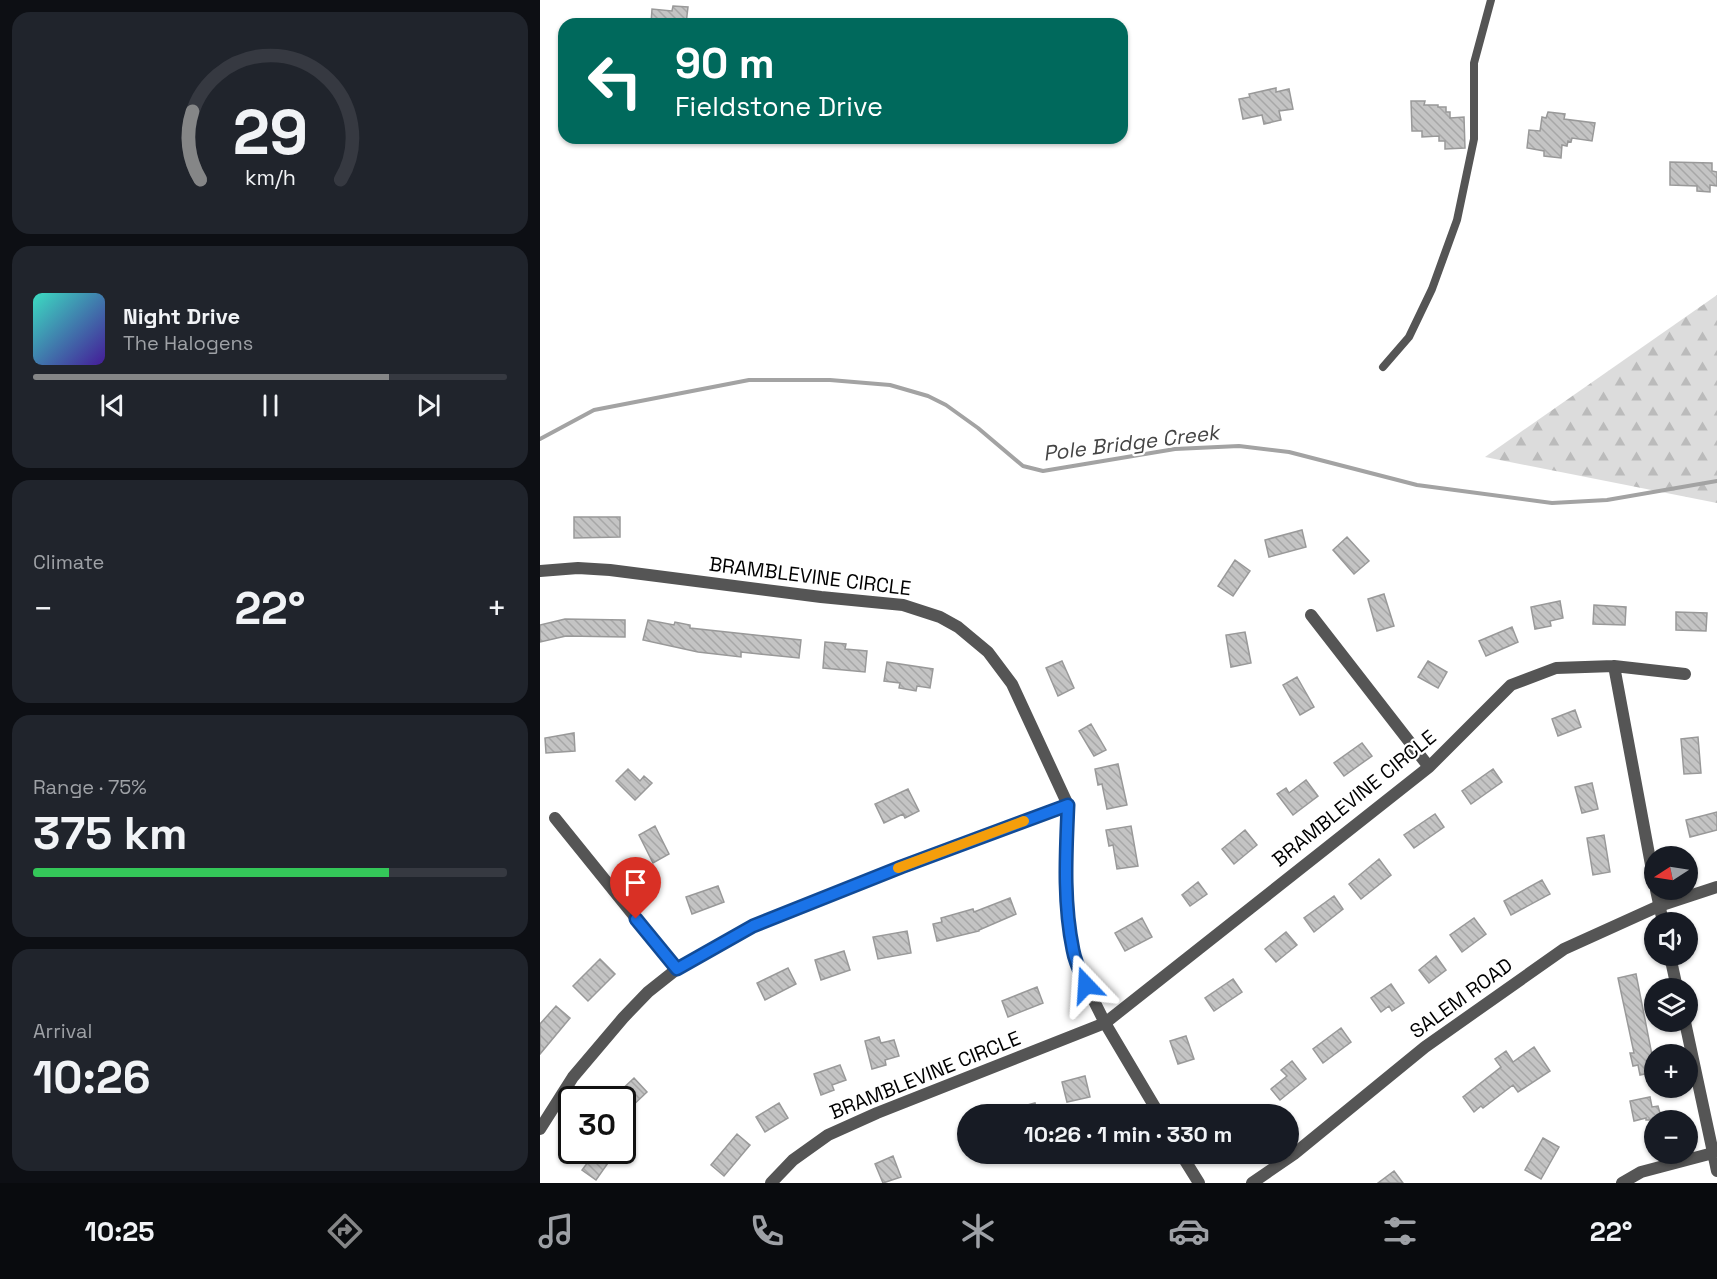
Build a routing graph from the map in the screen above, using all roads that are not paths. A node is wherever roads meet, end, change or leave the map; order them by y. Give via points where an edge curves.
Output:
1 (1491, 0) edge
2 (1383, 367) dead end
3 (540, 571) edge
4 (1311, 615) dead end
5 (1614, 666) junction
6 (1685, 674) dead end
7 (1429, 767) junction
8 (1068, 805) junction
9 (555, 818) dead end
10 (1647, 846) edge
11 (1717, 887) edge
12 (1658, 900) edge
13 (1659, 906) junction
14 (1660, 912) edge
15 (677, 969) junction
16 (1105, 1023) junction
17 (1687, 1032) edge
18 (1152, 1104) edge
19 (540, 1129) edge
20 (1713, 1153) junction
21 (1187, 1164) edge
22 (1717, 1171) edge
23 (771, 1183) edge
24 (1198, 1183) edge
25 (1252, 1183) edge
26 (1622, 1183) edge

1 - 2 lane via 1473,63 1474,139 1457,220 1432,289 1409,337
3 - 8 street, BRAMBLEVINE CIRCLE via 610,570 903,605 940,617 974,639 1001,667
4 - 7 street
5 - 6 street, BRAMBLEVINE CIRCLE
5 - 7 street, BRAMBLEVINE CIRCLE via 1557,668 1511,685
5 - 10 street
7 - 16 street, BRAMBLEVINE CIRCLE
8 - 15 street via 753,926
8 - 16 street, BRAMBLEVINE CIRCLE via 1067,913 1073,952
9 - 15 street
11 - 13 street, SALEM ROAD
12 - 13 street
13 - 14 street
13 - 25 street, SALEM ROAD via 1564,949 1425,1047 1294,1154
15 - 19 street via 622,1018 573,1077
16 - 18 street, BRAMBLEVINE CIRCLE
16 - 23 street, BRAMBLEVINE CIRCLE via 828,1135 793,1160
17 - 20 street
20 - 22 street
20 - 26 street via 1641,1172
21 - 24 street

